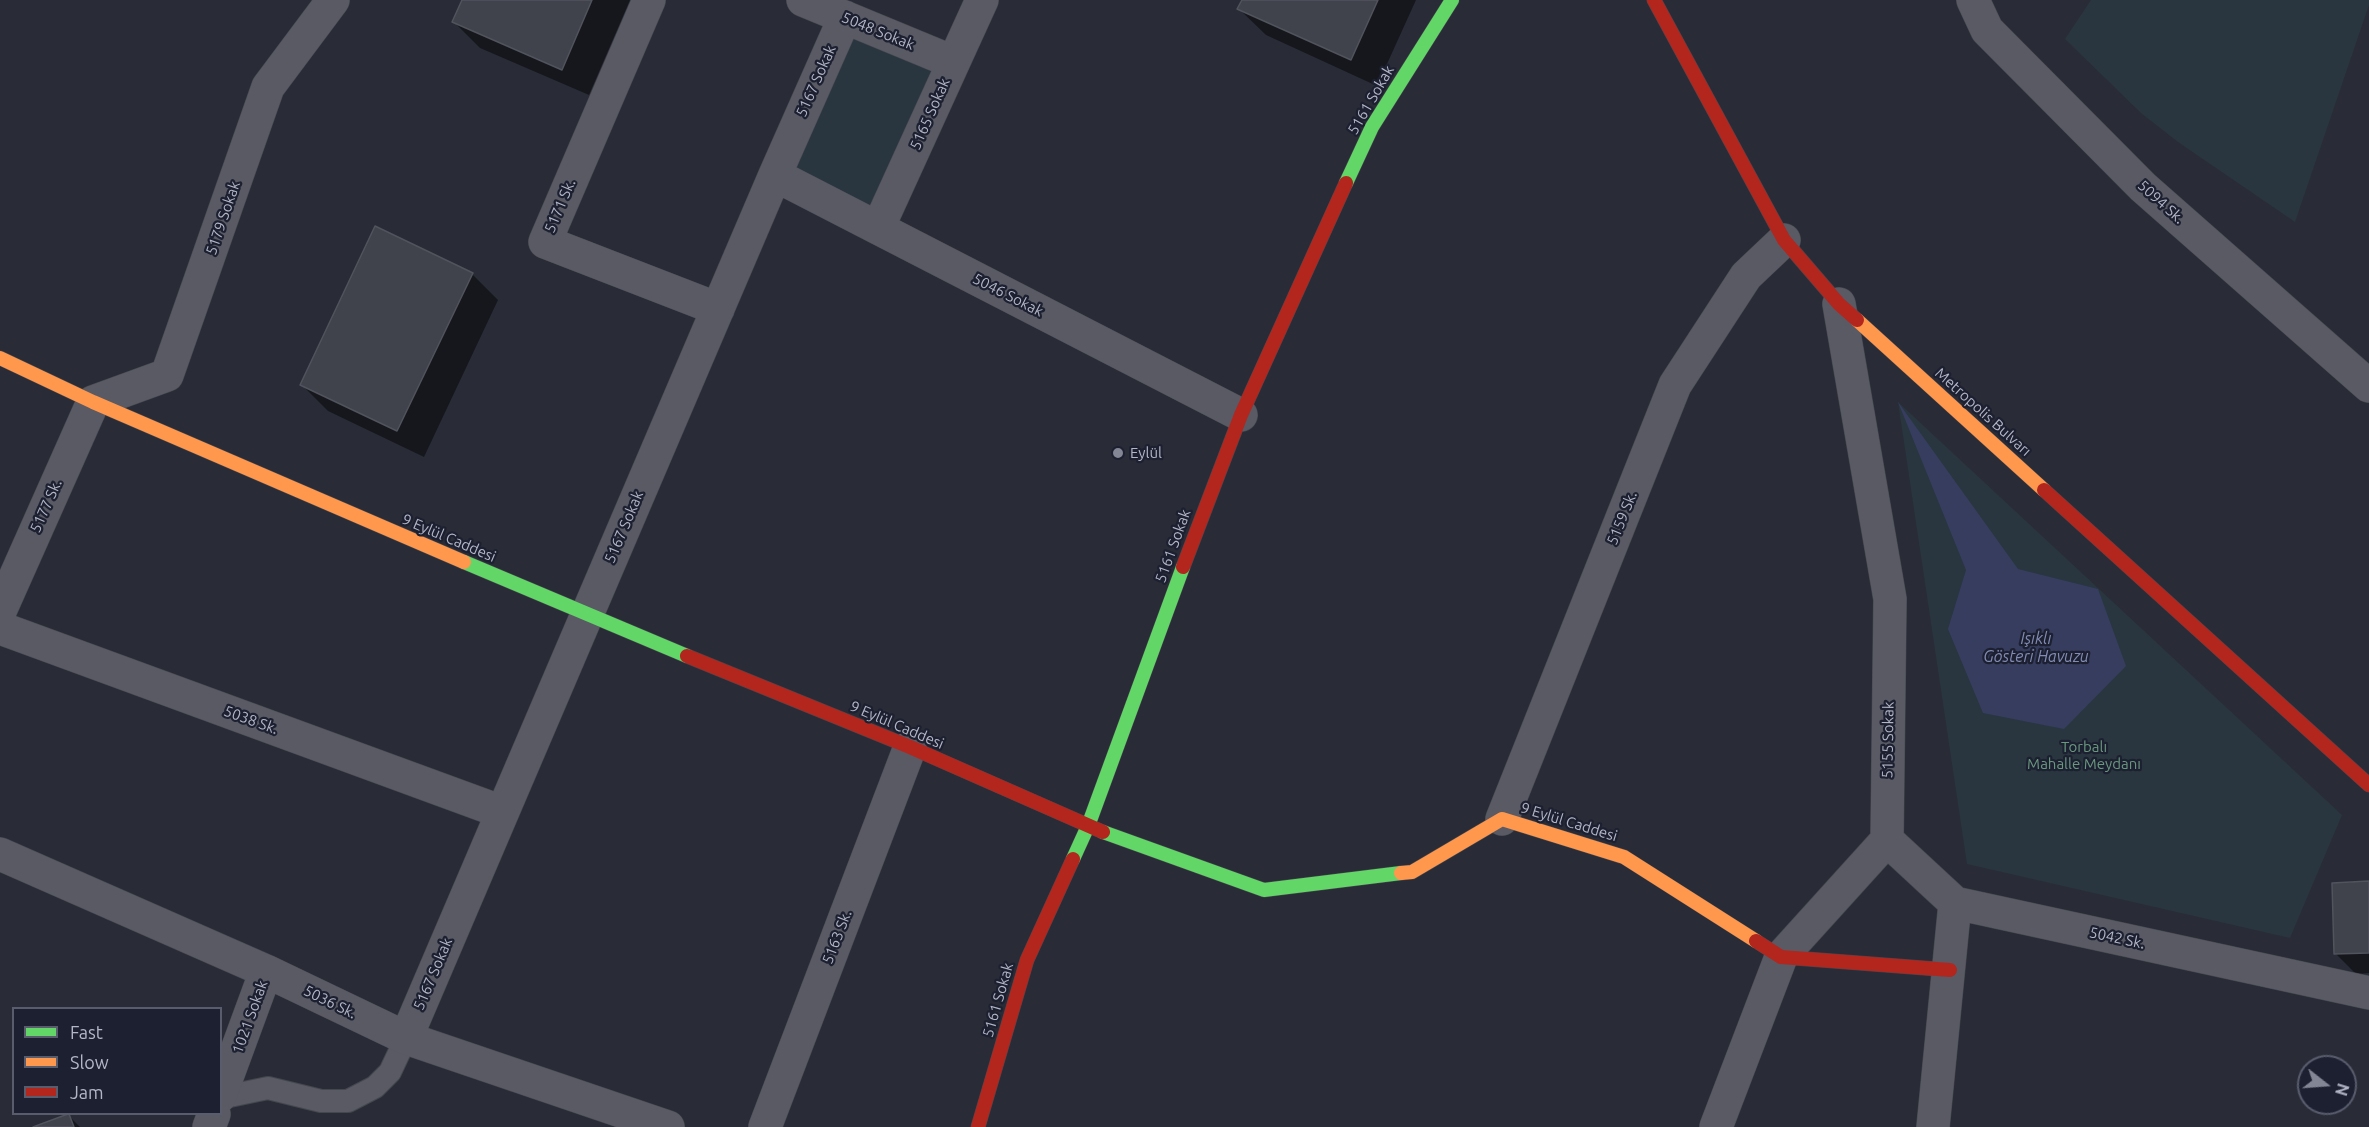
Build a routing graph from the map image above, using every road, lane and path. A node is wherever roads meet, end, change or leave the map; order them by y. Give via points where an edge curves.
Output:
1 (333, 0) edge
2 (649, 0) edge
3 (802, 0) edge
4 (982, 0) edge
5 (1452, 0) edge
6 (1654, 0) edge
7 (1973, 0) edge
8 (845, 18) junction
9 (953, 62) junction
10 (775, 175) junction
11 (878, 228) junction
12 (1784, 240) junction
13 (1839, 304) junction
14 (718, 309) junction
15 (0, 358) edge
16 (2369, 386) edge
17 (93, 402) junction
18 (1241, 415) junction
19 (0, 611) edge
20 (586, 615) junction
21 (0, 628) edge
22 (910, 747) junction
23 (2369, 785) edge
24 (502, 812) junction
25 (1502, 819) junction
26 (1088, 826) junction
27 (1887, 840) junction
28 (0, 854) edge
29 (1954, 903) junction
30 (1781, 957) junction
31 (1950, 970) junction
32 (267, 971) junction
33 (2369, 993) edge
34 (406, 1038) junction
35 (222, 1092) edge
36 (222, 1097) edge
37 (668, 1127) edge
38 (765, 1127) edge
39 (978, 1127) edge
40 (1716, 1127) edge
41 (1933, 1127) edge

1 - 17 street, 5179 Sokak via 268,87 167,375
2 - 14 street, 5171 Sk. via 545,242
3 - 8 street, 5048 Sokak
4 - 9 street, 5165 Sokak
5 - 18 main road, 5161 Sokak via 1372,127
6 - 12 main road, Metropolis Bulvarı
7 - 16 street, 5094 Sk. via 1987,30 2144,187
8 - 9 street, 5048 Sokak
8 - 10 street, 5167 Sokak
9 - 11 street, 5165 Sokak
10 - 11 street, 5046 Sokak
10 - 14 street, 5167 Sokak
11 - 18 street, 5046 Sokak
12 - 13 main road, Metropolis Bulvarı
12 - 25 street, 5159 Sk. via 1746,276 1675,385
13 - 23 main road, Metropolis Bulvarı
13 - 27 street, 5155 Sokak via 1890,599
14 - 20 street, 5167 Sokak
15 - 17 main road, 9 Eylül Caddesi
17 - 19 street, 5177 Sk.
17 - 20 main road, 9 Eylül Caddesi
18 - 26 main road, 5161 Sokak
20 - 22 main road, 9 Eylül Caddesi
20 - 24 street, 5167 Sokak
21 - 24 street, 5038 Sk.
22 - 26 main road, 9 Eylül Caddesi
22 - 38 street, 5163 Sk.
24 - 34 street, 5167 Sokak
25 - 26 main road, 9 Eylül Caddesi via 1412,872 1264,890
25 - 30 main road, 9 Eylül Caddesi via 1624,857
26 - 39 main road, 5161 Sokak via 1027,960
27 - 29 street
27 - 30 street
28 - 32 street, 5036 Sk.
29 - 31 street
29 - 33 street, 5042 Sk.
30 - 31 main road
30 - 40 street
31 - 41 street
32 - 34 street, 5036 Sk.
32 - 35 street, 1021 Sokak
34 - 36 lane via 390,1072 375,1087 348,1101 307,1099 268,1088
34 - 37 street, 5036 Sk.

